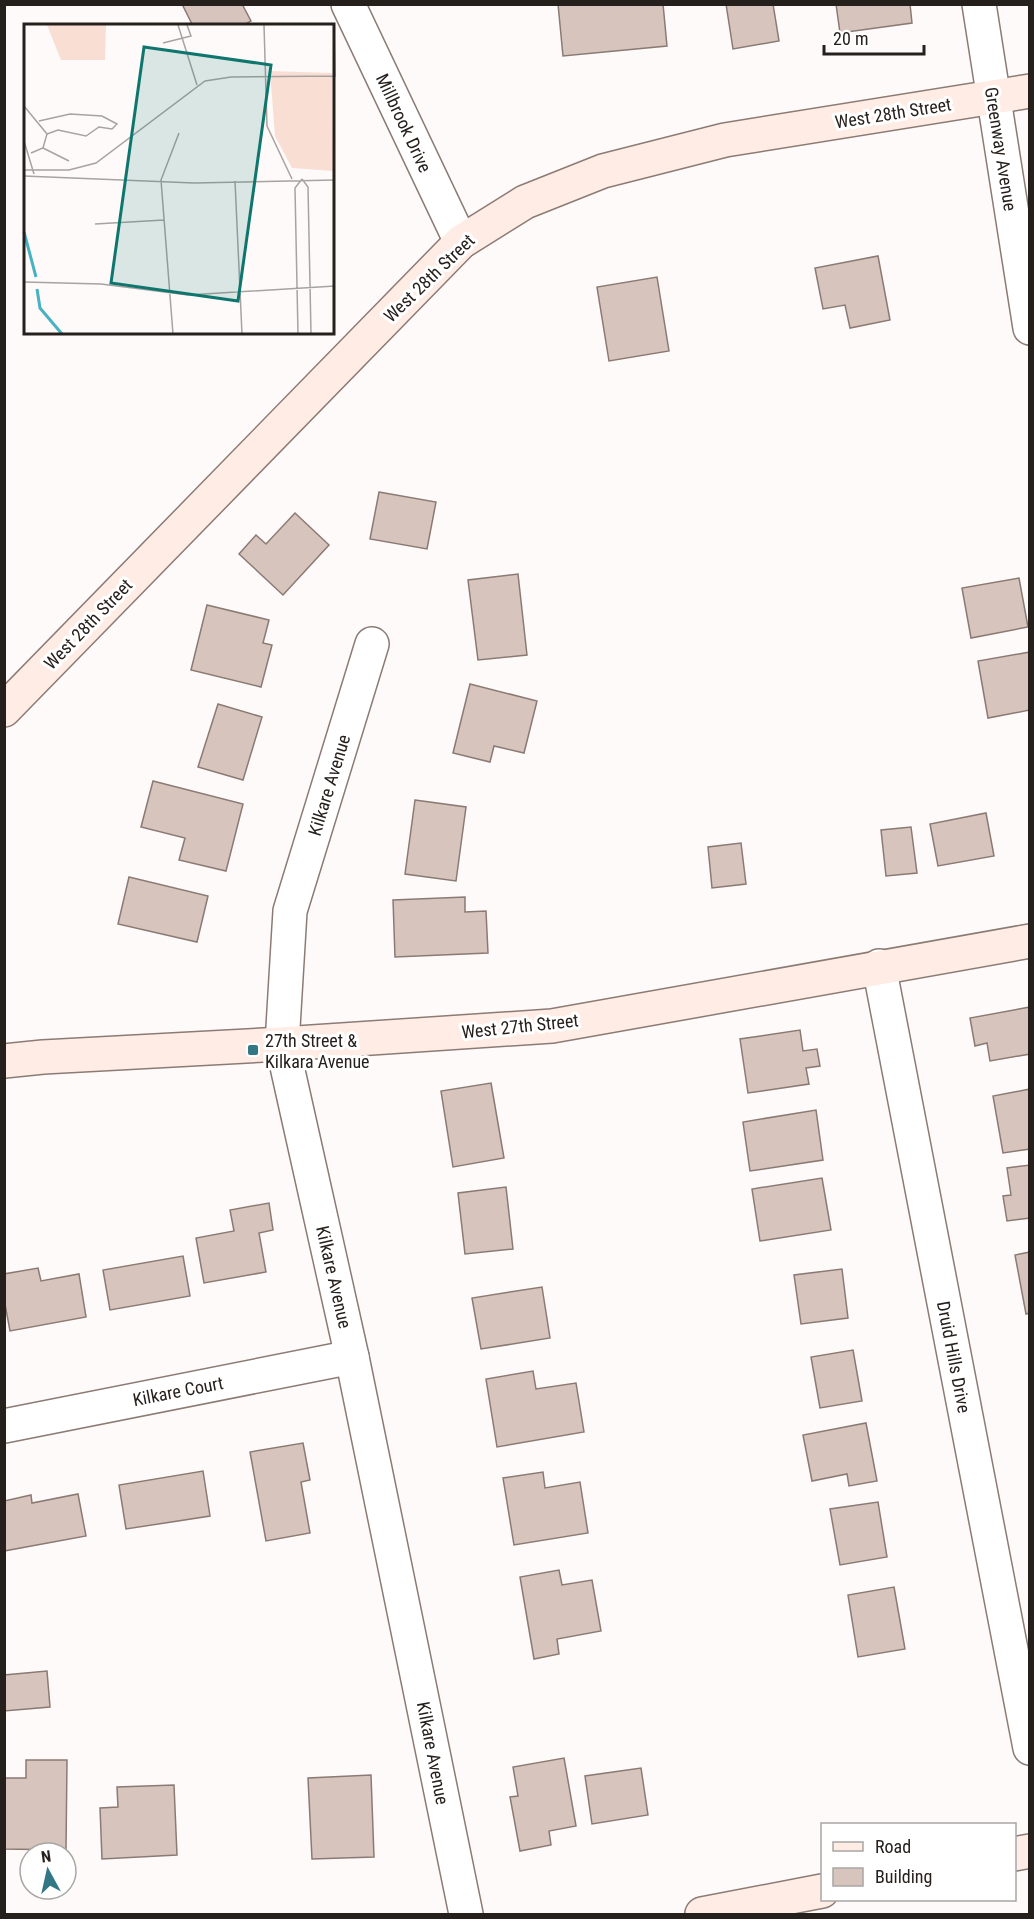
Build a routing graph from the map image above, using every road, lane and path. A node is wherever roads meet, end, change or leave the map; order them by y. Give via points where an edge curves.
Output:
1 (348, 4) edge
2 (979, 4) edge
3 (1029, 92) edge
4 (993, 97) junction
5 (460, 242) junction
6 (1029, 328) edge
7 (372, 644) dead end
8 (4, 710) edge
9 (1029, 941) edge
10 (879, 966) junction
11 (282, 1044) junction
12 (4, 1061) edge
13 (352, 1357) junction
14 (4, 1426) edge
15 (1029, 1748) edge
16 (821, 1891) edge
17 (466, 1914) edge
18 (702, 1914) edge

1 - 5 street, Millbrook Drive
2 - 4 street, Greenway Avenue
3 - 4 street, West 28th Street
4 - 5 street, West 28th Street via 725,140 603,171 525,202
4 - 6 street, Greenway Avenue
5 - 8 street, West 28th Street
7 - 11 street, Kilkare Avenue via 290,911
9 - 10 street, West 27th Street
10 - 11 street, West 27th Street via 552,1026
10 - 15 street, Druid Hills Drive
11 - 12 street, West 27th Street
11 - 13 street, Kilkare Avenue
13 - 14 street, Kilkare Court
13 - 17 street, Kilkare Avenue
16 - 18 street

